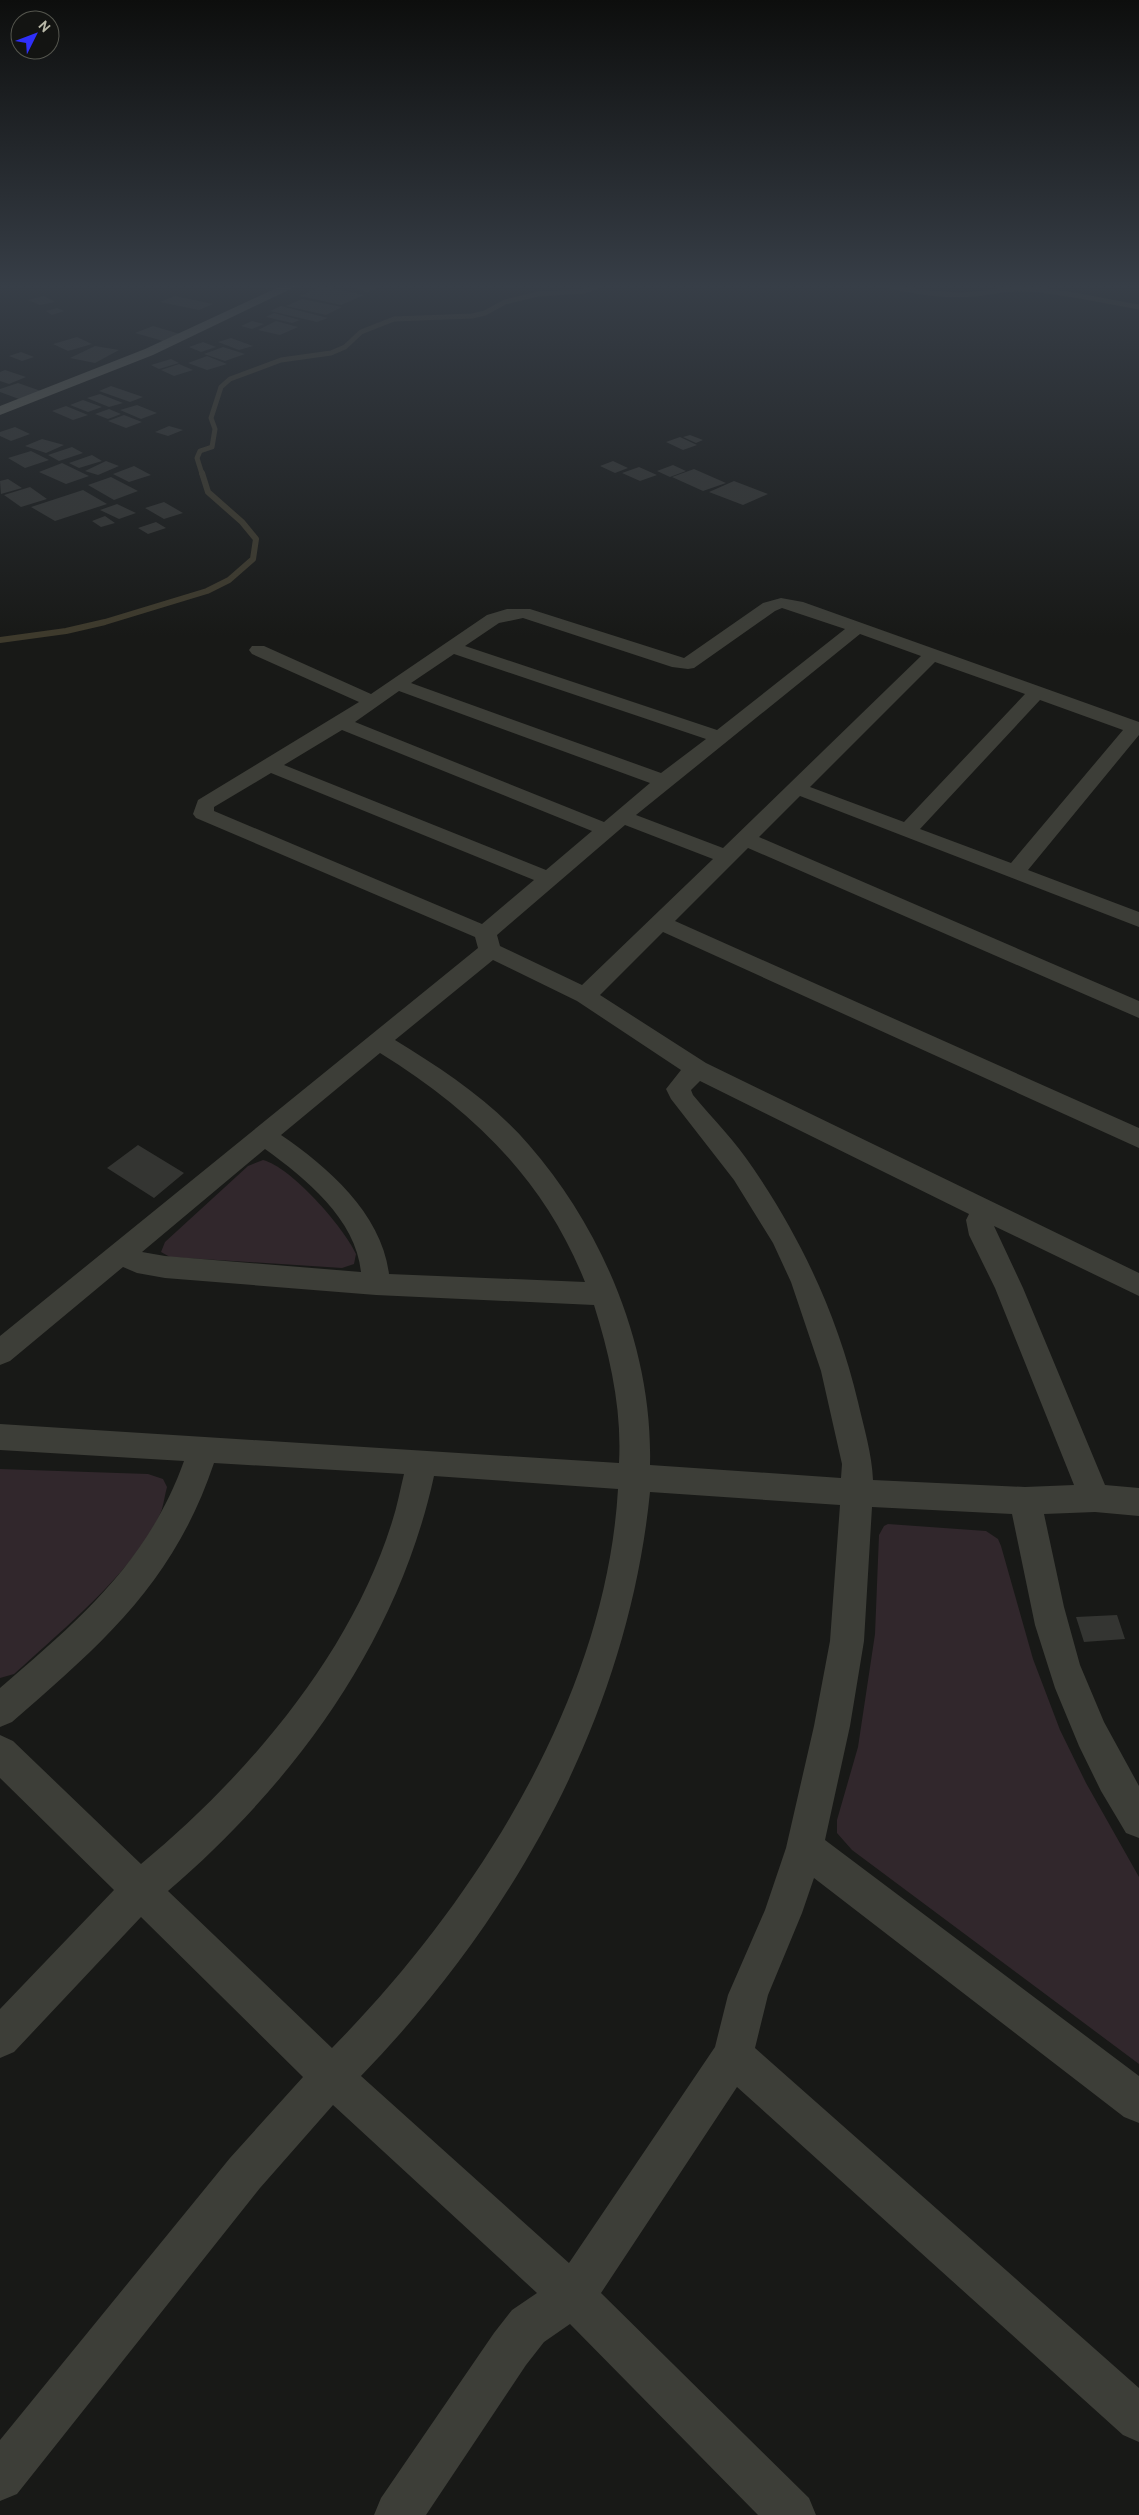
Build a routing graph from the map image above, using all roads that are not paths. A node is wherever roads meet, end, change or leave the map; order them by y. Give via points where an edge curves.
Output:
1 (24, 401) edge
2 (0, 411) edge
3 (856, 629) junction
4 (452, 647) junction
5 (258, 650) dead end
6 (931, 656) junction
7 (396, 684) junction
8 (1036, 693) junction
9 (371, 701) junction
10 (341, 723) junction
11 (1137, 728) edge
12 (720, 737) junction
13 (270, 766) junction
14 (664, 781) junction
15 (798, 789) junction
16 (624, 816) junction
17 (607, 830) junction
18 (907, 831) junction
19 (746, 839) junction
20 (727, 856) junction
21 (1015, 872) junction
22 (548, 878) junction
23 (1139, 920) edge
24 (660, 922) junction
25 (488, 942) junction
26 (585, 996) junction
27 (1139, 1010) edge
28 (379, 1041) junction
29 (697, 1069) junction
30 (264, 1136) junction
31 (1139, 1138) edge
32 (985, 1210) junction
33 (122, 1254) junction
34 (376, 1284) junction
35 (1139, 1285) edge
36 (604, 1294) junction
37 (0, 1353) edge
38 (0, 1437) edge
39 (203, 1450) junction
40 (422, 1462) junction
41 (636, 1476) junction
42 (857, 1493) junction
43 (1096, 1498) junction
44 (1025, 1501) junction
45 (1139, 1502) edge
46 (0, 1710) edge
47 (0, 1753) edge
48 (1139, 1820) edge
49 (805, 1848) junction
50 (141, 1889) junction
51 (0, 2038) edge
52 (733, 2056) junction
53 (332, 2077) junction
54 (1139, 2102) edge
55 (573, 2296) junction
56 (1139, 2419) edge
57 (0, 2477) edge
58 (398, 2515) edge
59 (792, 2515) edge

1 - 2 main road
3 - 4 street via 781,603 769,607 688,664 524,613 493,619
3 - 6 street
3 - 12 street
4 - 7 street
4 - 12 street
5 - 9 street
6 - 8 street
6 - 15 street
7 - 9 street
7 - 14 street
8 - 11 street
8 - 18 street
9 - 10 street
10 - 13 street
10 - 17 street
11 - 21 street
12 - 14 street
13 - 22 street
13 - 25 street via 205,804 203,814
14 - 16 street
15 - 18 street
15 - 19 street
16 - 17 street
16 - 20 street
17 - 22 street
18 - 21 street
19 - 20 street
19 - 27 street
20 - 24 street
21 - 23 street
22 - 25 street
24 - 26 street
24 - 31 street
25 - 26 street
25 - 28 street via 472,967
26 - 29 street
28 - 30 street
28 - 36 street via 443,1080 518,1149 567,1215
29 - 32 street
29 - 42 street via 678,1089 682,1099 722,1145 763,1203 805,1282 836,1371 853,1443
30 - 33 street
30 - 34 street via 302,1164 336,1196 352,1217 373,1256
32 - 35 street
32 - 43 street via 979,1220 983,1235 1009,1288
33 - 34 street via 137,1262 165,1267
33 - 37 street
34 - 36 street
36 - 41 street via 628,1368 636,1423
38 - 39 street
39 - 40 street
39 - 46 street via 182,1510 144,1572 87,1633
40 - 41 street
40 - 50 street via 415,1501 384,1585 361,1632 304,1722 224,1814
41 - 42 street
41 - 53 street via 632,1527 609,1631 596,1679 565,1754 509,1856 465,1918 418,1980
42 - 44 street
42 - 49 street via 848,1641
43 - 44 street
43 - 45 street
44 - 48 street via 1056,1642 1096,1741
47 - 50 street
49 - 52 street via 783,1913 748,1995
49 - 54 street
50 - 51 street
50 - 53 street
52 - 55 street
52 - 56 street
53 - 55 street
53 - 57 street via 284,2126
55 - 58 street via 528,2326 510,2348
55 - 59 street

